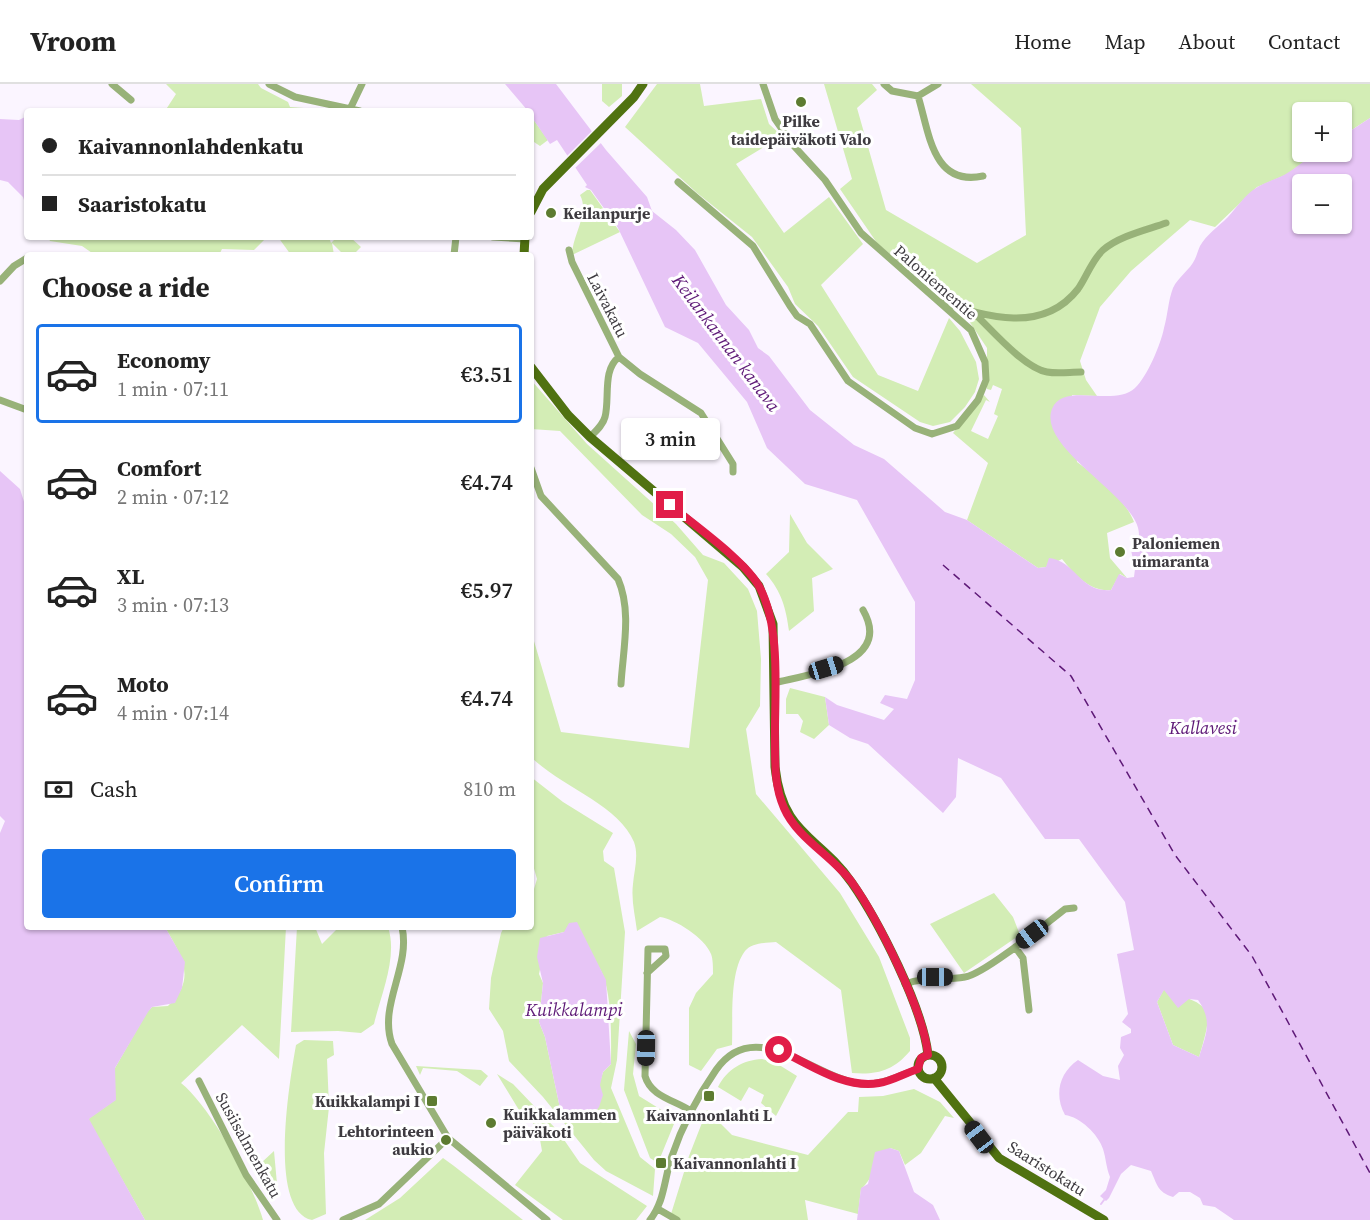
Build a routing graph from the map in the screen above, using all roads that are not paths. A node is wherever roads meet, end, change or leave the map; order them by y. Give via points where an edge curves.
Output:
1 (112, 84) edge
2 (269, 84) edge
3 (362, 84) edge
4 (643, 84) edge
5 (763, 84) edge
6 (884, 84) edge
7 (938, 84) edge
8 (918, 96) junction
9 (131, 100) dead end
10 (351, 107) joint
11 (983, 176) dead end
12 (678, 182) dead end
13 (534, 206) edge
14 (1166, 223) dead end
15 (569, 250) dead end
16 (24, 260) edge
17 (0, 281) edge
18 (939, 302) junction
19 (974, 312) junction
20 (619, 357) junction
21 (534, 371) edge
22 (1081, 372) dead end
23 (0, 400) edge
24 (24, 409) edge
25 (590, 437) junction
26 (733, 472) dead end
27 (534, 476) edge
28 (863, 610) dead end
29 (774, 683) junction
30 (621, 684) dead end
31 (1074, 908) dead end
32 (402, 930) edge
33 (1015, 947) junction
34 (647, 973) dead end
35 (905, 984) junction
36 (1029, 1010) dead end
37 (928, 1055) junction
38 (918, 1069) junction
39 (934, 1078) junction
40 (199, 1081) dead end
41 (691, 1111) junction
42 (448, 1138) junction
43 (658, 1209) junction
44 (277, 1220) edge
45 (343, 1220) edge
46 (547, 1220) edge
47 (650, 1220) edge
48 (677, 1220) edge
49 (1104, 1220) edge

1 - 9 street
2 - 10 street via 295,98
3 - 10 street
4 - 13 main road via 543,189
5 - 18 street, Paloniementie via 775,119 825,180 861,233
6 - 8 street via 892,91
7 - 8 street
8 - 11 street via 936,157 943,168 973,178
12 - 18 street, Paloniementie via 753,246 797,316 810,324 848,381 906,422 932,434 957,426 978,399 986,380 985,362 971,330
14 - 19 street via 1131,235 1102,251 1076,291 1058,306 1033,318 1011,319
15 - 20 street, Laivakatu
16 - 17 street
18 - 19 street
19 - 22 street via 1036,368 1047,372
20 - 25 street, Laivakatu via 610,369 605,417
20 - 26 street via 701,413 733,464
21 - 25 main road
23 - 24 street
25 - 29 main road via 743,567 759,586 773,624
27 - 30 street via 541,496 621,586 626,610
28 - 29 street via 869,629 867,644 856,658
29 - 35 main road via 775,767 784,808 794,824 850,881
31 - 33 street via 1065,909
32 - 42 street via 404,953 388,1033
33 - 35 street via 967,977 926,977
33 - 36 street via 1023,958
34 - 41 street via 647,1081 651,1089
35 - 37 main road
37 - 38 main road via 921,1058
37 - 39 main road via 939,1059 942,1066
38 - 39 main road via 924,1077
38 - 41 street via 890,1080 864,1084 839,1079 779,1050 748,1048 736,1052 717,1068
39 - 49 main road, Saaristokatu via 999,1158
40 - 44 street, Susiisalmenkatu via 246,1175
41 - 43 street via 672,1156
42 - 45 street via 379,1204
42 - 46 street
43 - 47 street
43 - 48 street

